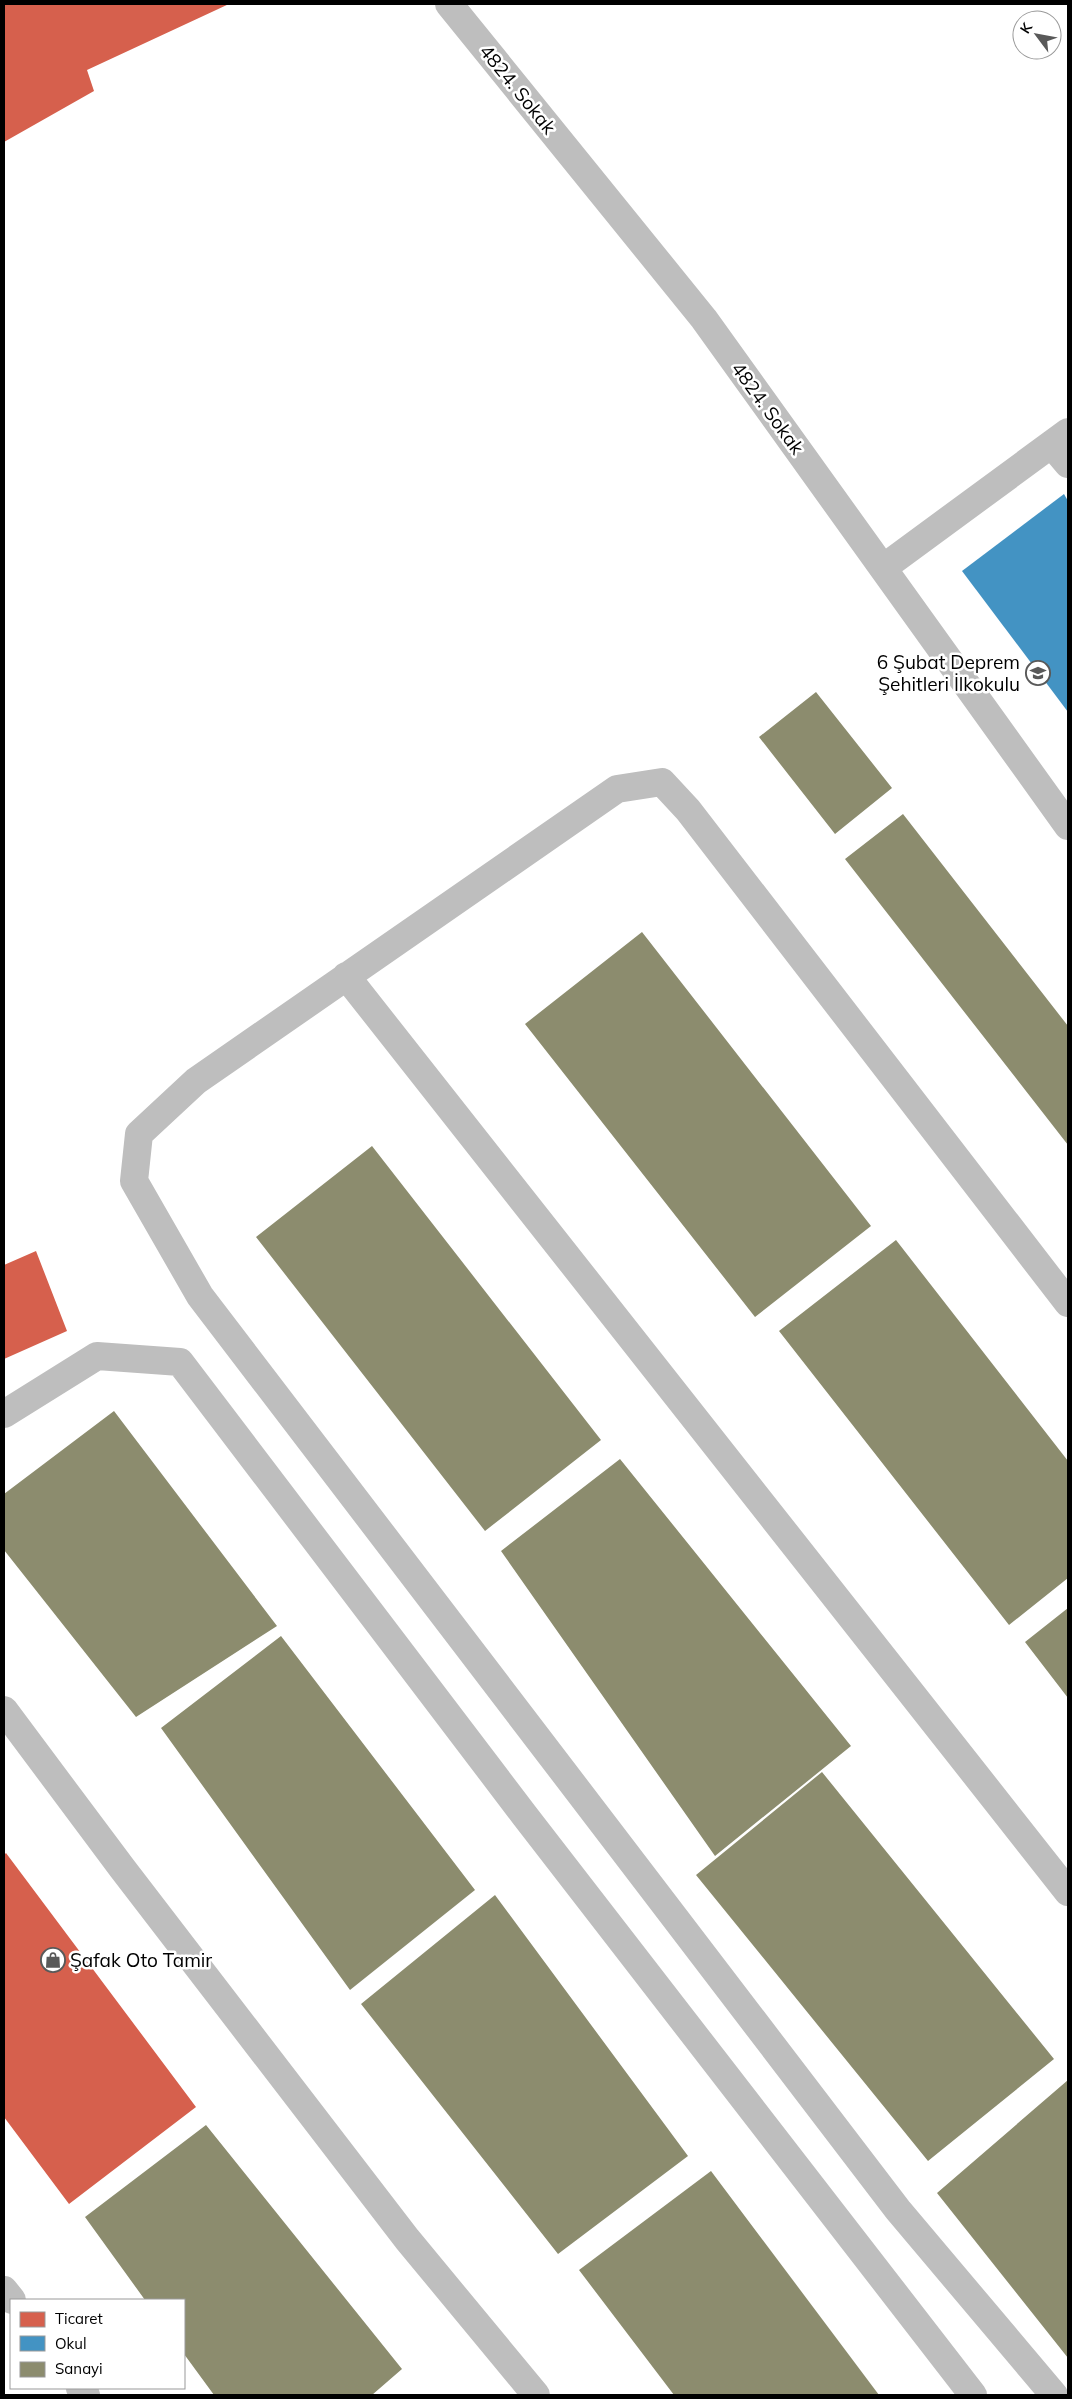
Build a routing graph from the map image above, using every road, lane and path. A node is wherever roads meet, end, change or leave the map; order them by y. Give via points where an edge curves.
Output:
1 (449, 4) edge
2 (1063, 447) edge
3 (883, 568) junction
4 (1068, 826) edge
5 (346, 976) junction
6 (1068, 1303) edge
7 (4, 1414) edge
8 (4, 1710) edge
9 (1068, 1892) edge
10 (536, 2395) edge
11 (973, 2395) edge
12 (1054, 2395) edge

1 - 3 street, 4824. Sokak via 704,319
2 - 3 street
3 - 4 street, 4824. Sokak
5 - 6 street via 617,789 662,782 688,810
5 - 9 street
5 - 12 street via 196,1081 139,1134 134,1181 200,1296 898,2210
7 - 11 street via 97,1356 180,1362 525,1816
8 - 10 street via 401,2231

